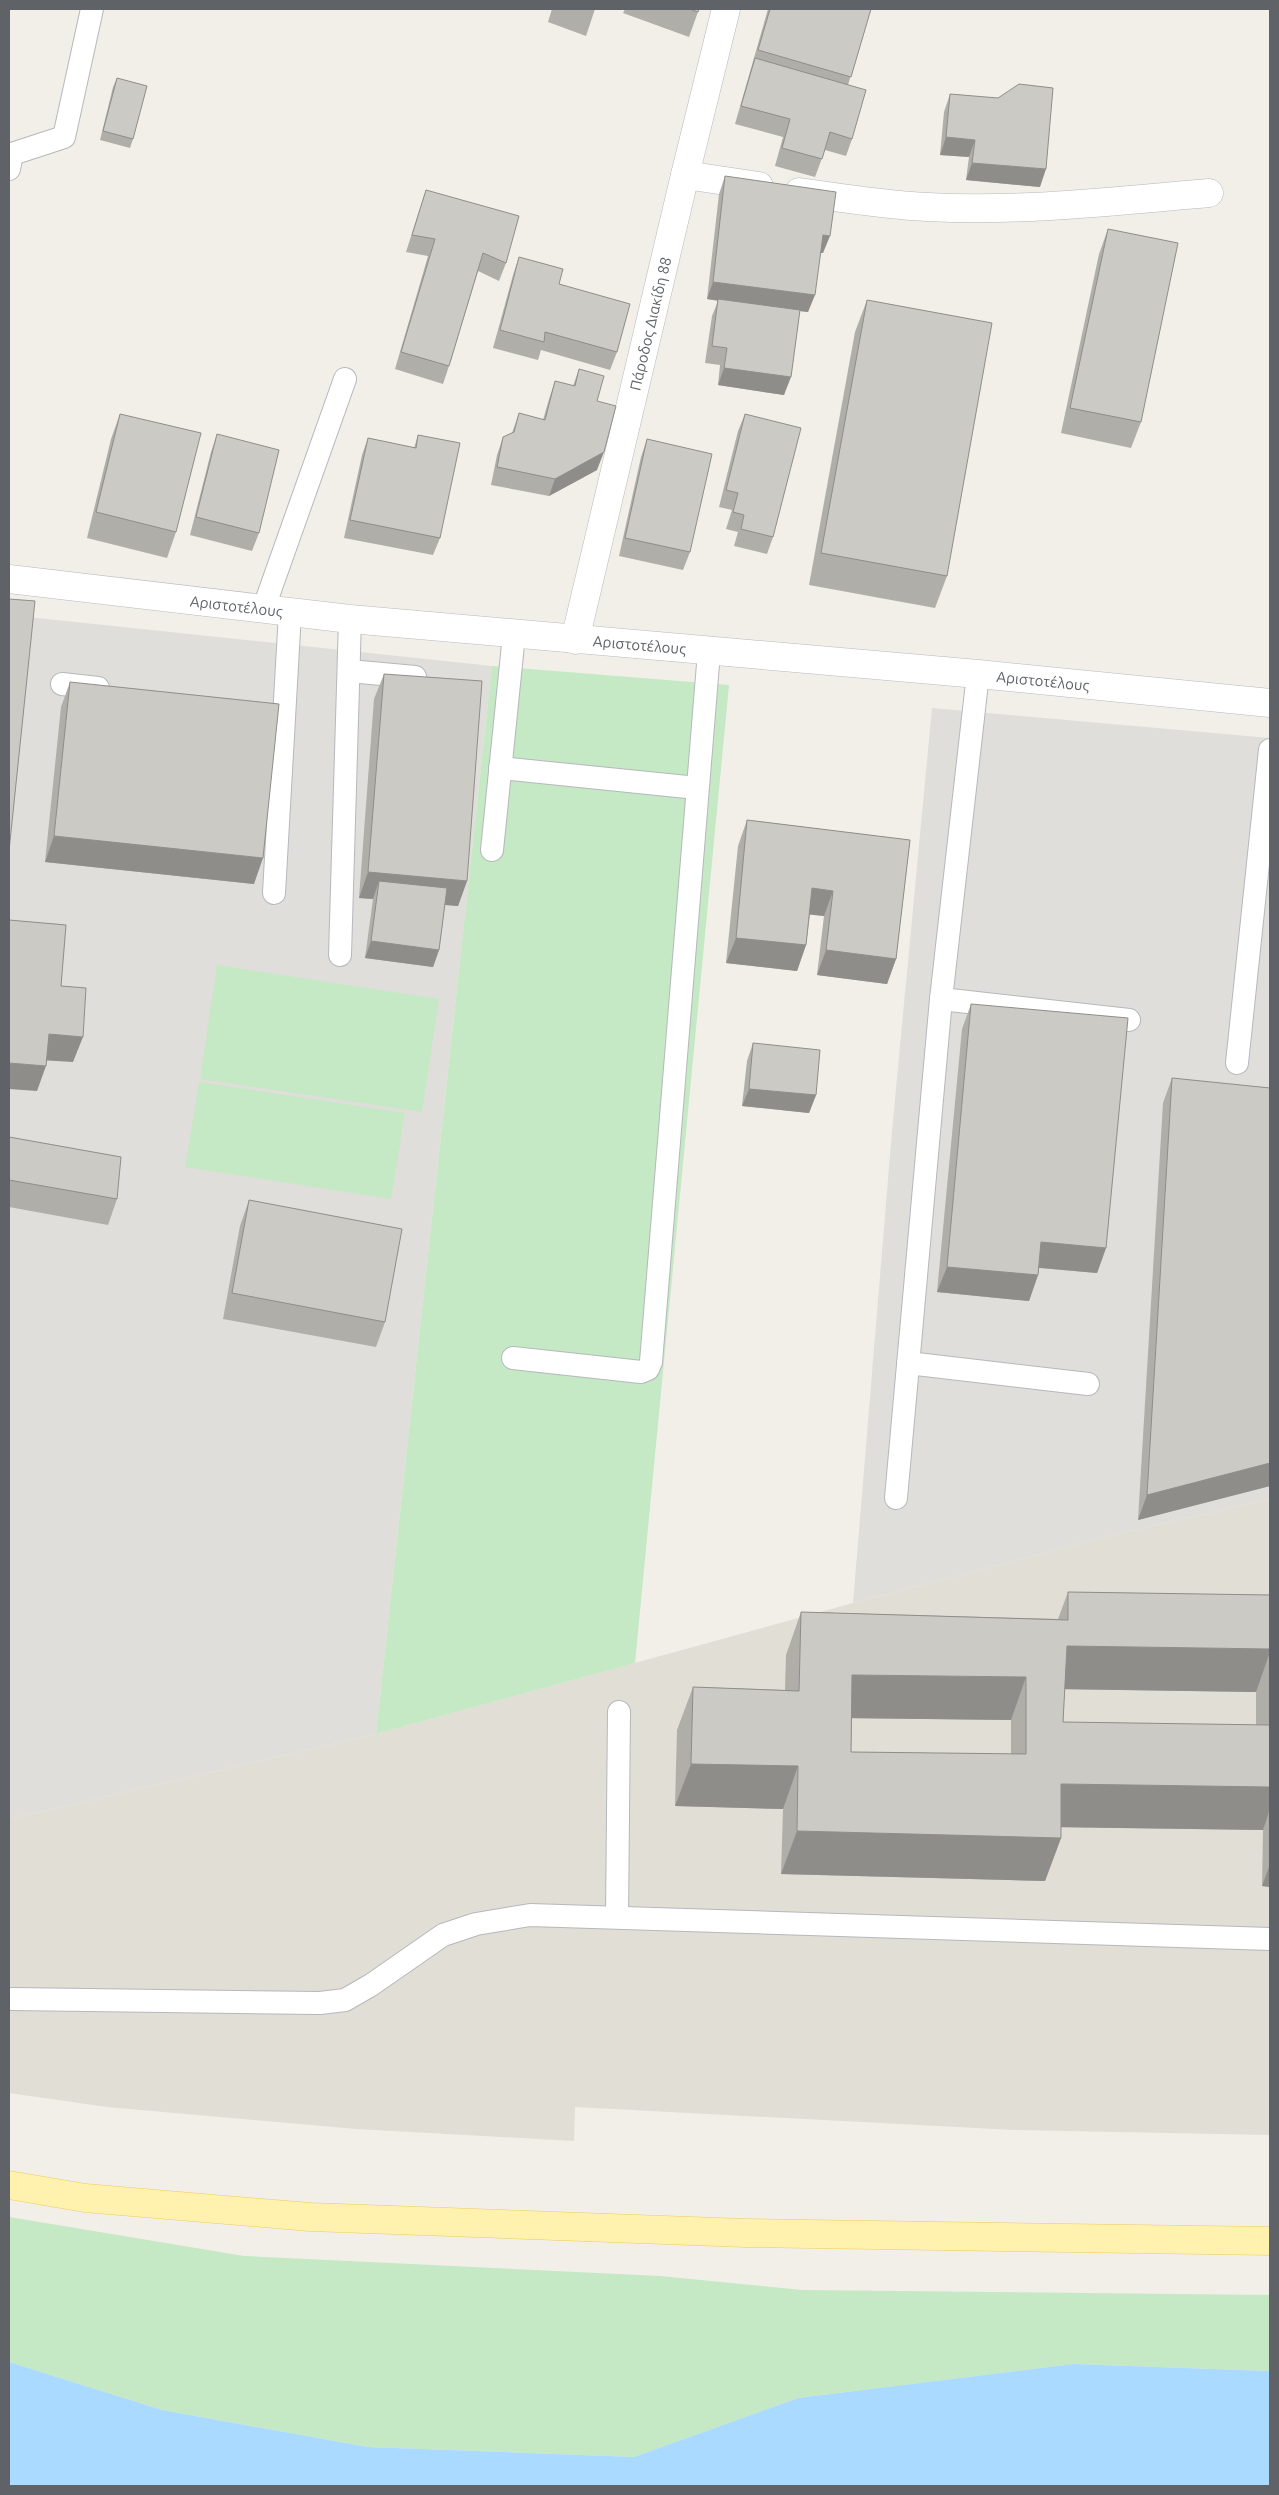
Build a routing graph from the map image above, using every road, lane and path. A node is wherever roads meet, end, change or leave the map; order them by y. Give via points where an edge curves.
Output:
1 (92, 9) edge
2 (726, 9) edge
3 (9, 169) edge
4 (685, 175) junction
5 (1209, 193) dead end
6 (345, 379) dead end
7 (9, 579) edge
8 (263, 610) junction
9 (290, 613) junction
10 (350, 619) junction
11 (514, 635) junction
12 (575, 640) junction
13 (709, 652) junction
14 (348, 670) junction
15 (978, 674) junction
16 (435, 679) edge
17 (62, 684) dead end
18 (120, 691) edge
19 (1270, 703) edge
20 (1270, 750) edge
21 (500, 768) junction
22 (697, 788) junction
23 (492, 850) dead end
24 (274, 893) dead end
25 (340, 955) dead end
26 (942, 998) junction
27 (1129, 1020) edge
28 (1237, 1063) dead end
29 (514, 1358) dead end
30 (908, 1363) junction
31 (1088, 1384) dead end
32 (896, 1498) dead end
33 (619, 1712) dead end
34 (617, 1917) junction
35 (1270, 1939) edge
36 (10, 2000) edge
37 (9, 2185) edge
38 (1270, 2241) edge

1 - 3 lane via 64,137 12,154
2 - 4 main road, Πάροδος Διακίδη 88
4 - 5 main road via 869,202 928,207 1039,206
4 - 12 main road, Πάροδος Διακίδη 88
6 - 8 lane
7 - 8 main road, Αριστοτέλους
8 - 9 main road, Αριστοτέλους
9 - 10 main road, Αριστοτέλους
9 - 24 lane via 275,710
10 - 11 main road, Αριστοτέλους
10 - 14 lane
11 - 12 main road, Αριστοτέλους
11 - 21 lane
12 - 13 main road, Αριστοτέλους
13 - 15 main road, Αριστοτέλους
13 - 22 lane
14 - 16 lane
14 - 25 lane
15 - 19 main road, Αριστοτέλους
15 - 26 lane
17 - 18 lane
20 - 28 lane
21 - 22 lane
21 - 23 lane
22 - 29 lane via 651,1362 648,1369 641,1372
26 - 27 lane
26 - 30 lane
30 - 31 lane
30 - 32 lane
33 - 34 lane
34 - 35 lane
34 - 36 lane via 530,1915 460,1928 421,1949 345,2000
37 - 38 main road via 85,2198 310,2217 745,2233

